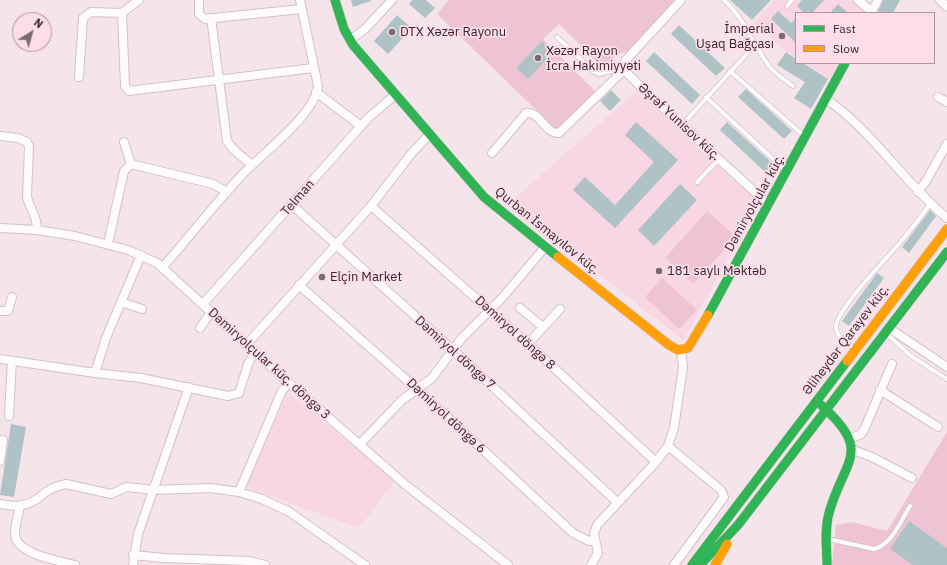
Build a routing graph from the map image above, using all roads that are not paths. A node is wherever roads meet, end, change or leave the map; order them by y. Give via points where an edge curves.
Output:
1 (140, 0) edge
2 (199, 0) edge
3 (300, 0) edge
4 (335, 0) edge
5 (392, 0) edge
6 (681, 0) edge
7 (724, 0) edge
8 (792, 0) edge
9 (858, 0) edge
10 (878, 0) edge
11 (940, 0) edge
12 (787, 6) dead end
13 (947, 7) edge
14 (301, 10) junction
15 (870, 12) edge
16 (872, 12) edge
17 (122, 13) junction
18 (212, 18) junction
19 (557, 37) dead end
20 (350, 40) junction
21 (755, 45) junction
22 (844, 64) edge
23 (313, 68) junction
24 (622, 69) junction
25 (730, 70) junction
26 (79, 76) dead end
27 (219, 80) junction
28 (793, 86) dead end
29 (316, 92) junction
30 (395, 94) junction
31 (706, 97) junction
32 (938, 97) dead end
33 (826, 99) junction
34 (947, 102) edge
35 (681, 125) junction
36 (361, 126) junction
37 (429, 135) junction
38 (0, 136) edge
39 (806, 138) junction
40 (124, 142) dead end
41 (947, 144) edge
42 (492, 153) dead end
43 (719, 159) junction
44 (131, 164) junction
45 (252, 165) junction
46 (787, 172) junction
47 (697, 182) dead end
48 (227, 192) junction
49 (918, 192) junction
50 (768, 204) junction
51 (930, 204) junction
52 (292, 205) junction
53 (371, 206) junction
54 (947, 218) edge
55 (0, 228) edge
56 (947, 229) edge
57 (38, 230) junction
58 (108, 244) junction
59 (336, 246) junction
60 (545, 247) junction
61 (141, 254) junction
62 (945, 258) edge
63 (163, 267) junction
64 (299, 285) junction
65 (12, 297) dead end
66 (121, 302) junction
67 (203, 304) junction
68 (520, 308) dead end
69 (142, 309) dead end
70 (560, 309) dead end
71 (490, 310) junction
72 (0, 311) edge
73 (211, 312) junction
74 (875, 324) junction
75 (543, 327) junction
76 (200, 328) dead end
77 (888, 330) junction
78 (247, 344) junction
79 (528, 344) junction
80 (453, 350) junction
81 (682, 350) junction
82 (855, 350) junction
83 (255, 352) junction
84 (0, 359) edge
85 (12, 360) junction
86 (892, 364) dead end
87 (947, 367) edge
88 (95, 373) junction
89 (947, 379) edge
90 (288, 382) junction
91 (189, 387) junction
92 (418, 390) junction
93 (880, 390) junction
94 (816, 401) junction
95 (826, 409) junction
96 (9, 416) dead end
97 (938, 427) dead end
98 (850, 439) junction
99 (3, 440) dead end
100 (360, 444) junction
101 (668, 446) junction
102 (853, 450) junction
103 (0, 461) edge
104 (656, 462) junction
105 (765, 466) junction
106 (912, 478) dead end
107 (154, 490) junction
108 (239, 492) junction
109 (617, 502) junction
110 (0, 504) edge
111 (20, 506) junction
112 (910, 506) dead end
113 (738, 525) junction
114 (827, 539) junction
115 (594, 541) junction
116 (133, 555) junction
117 (75, 565) edge
118 (133, 565) edge
119 (265, 565) edge
120 (365, 565) edge
121 (508, 565) edge
122 (591, 565) edge
123 (674, 565) edge
124 (692, 565) edge
125 (700, 565) edge
126 (715, 565) edge
127 (827, 565) edge

1 - 17 street
2 - 18 street via 202,18
3 - 14 street
4 - 20 street, Qurban İsmayılov küç.
5 - 20 street via 365,29
6 - 24 street via 625,61
7 - 21 lane via 743,20
8 - 12 lane
9 - 15 street
10 - 16 street
11 - 13 street
14 - 18 street
14 - 23 street
17 - 26 street via 91,12 83,18
17 - 27 street via 125,86 129,91
18 - 27 street
19 - 24 lane via 598,74
20 - 30 street, Qurban İsmayılov küç.
21 - 25 lane
21 - 28 lane via 770,67
22 - 33 street, Dəmiryolçular küç.
23 - 27 street
23 - 29 street via 318,86
24 - 35 street, Əşrəf Yunisov küç.
24 - 42 street via 559,133 552,132 532,114 526,113
25 - 31 lane
25 - 39 lane
27 - 45 street via 227,141
29 - 36 street
29 - 45 street via 295,124
30 - 36 street, Telman
30 - 37 street, Qurban İsmayılov küç.
31 - 35 lane
31 - 46 lane
32 - 34 street
33 - 39 street, Dəmiryolçular küç.
33 - 49 street via 850,119
35 - 43 street, Əşrəf Yunisov küç.
36 - 52 street, Telman
37 - 53 street
37 - 60 street, Qurban İsmayılov küç. via 493,206
38 - 57 street via 27,142 27,196 37,218
39 - 46 street, Dəmiryolçular küç.
40 - 44 street
41 - 49 street
43 - 47 lane
43 - 50 street, Əşrəf Yunisov küç.
44 - 48 street via 213,184
44 - 58 street via 123,175
45 - 48 street
46 - 50 street, Dəmiryolçular küç.
48 - 63 street
49 - 51 street
50 - 81 street, Dəmiryolçular küç. via 693,342
51 - 54 street
51 - 82 lane via 899,244 875,268 839,319 836,330
52 - 59 street, Dəmiryol döngə 7
52 - 67 street, Telman
53 - 59 street
53 - 71 street, Dəmiryol döngə 8
55 - 57 street, Dəmiryolçular küç. döngə 3
56 - 74 street, Əliheydər Qarayev küç.
57 - 58 street, Dəmiryolçular küç. döngə 3
58 - 61 street, Dəmiryolçular küç. döngə 3
59 - 64 street
59 - 80 street, Dəmiryol döngə 7
60 - 71 street
60 - 81 street, Qurban İsmayılov küç. via 668,345
61 - 63 street, Dəmiryolçular küç. döngə 3
61 - 66 street
62 - 77 street, Əliheydər Qarayev küç.
63 - 67 street, Dəmiryolçular küç. döngə 3
64 - 78 street
64 - 92 street, Dəmiryol döngə 6
65 - 72 street via 11,308 8,311
66 - 69 street
66 - 88 street
67 - 73 street, Dəmiryolçular küç. döngə 3
68 - 75 street
70 - 75 street
71 - 79 street, Dəmiryol döngə 8
71 - 80 street
73 - 76 street
73 - 78 street, Dəmiryolçular küç. döngə 3
74 - 77 street via 874,329 877,333 881,334
74 - 82 street, Əliheydər Qarayev küç.
75 - 79 street
77 - 87 street
77 - 89 lane via 911,356
77 - 95 street, Əliheydər Qarayev küç.
78 - 83 street, Dəmiryolçular küç. döngə 3
79 - 104 street, Dəmiryol döngə 8
80 - 92 street via 432,378
80 - 109 street, Dəmiryol döngə 7
81 - 101 street via 683,367 674,428
82 - 94 street, Əliheydər Qarayev küç.
83 - 90 street, Dəmiryolçular küç. döngə 3
83 - 91 street via 248,364 239,393 228,396
84 - 85 street
85 - 88 street
85 - 96 street
86 - 93 street
88 - 91 street
90 - 100 street, Dəmiryolçular küç. döngə 3
90 - 108 street
91 - 107 street
92 - 100 street via 402,400
92 - 115 street, Dəmiryol döngə 6 via 573,533
93 - 97 street
93 - 98 street via 864,430
94 - 95 street
94 - 105 street, Əliheydər Qarayev küç.
95 - 98 street, Əliheydər Qarayev küç.
95 - 113 street, Əliheydər Qarayev küç.
98 - 102 street, Əliheydər Qarayev küç.
99 - 103 street
100 - 121 street, Dəmiryolçular küç. döngə 3 via 407,486
101 - 104 street
101 - 123 street via 721,490 724,497
102 - 106 street
102 - 114 street, Əliheydər Qarayev küç. via 849,468 828,514
104 - 109 street
105 - 113 street
105 - 124 street
107 - 108 street via 211,488
107 - 111 street via 124,488 111,494 66,484 55,487 32,503
107 - 116 street via 136,539
108 - 120 street via 288,511
109 - 115 street via 597,525
110 - 111 street
111 - 117 street via 15,534 20,544 30,552
112 - 114 lane via 889,540 879,548
113 - 125 street
113 - 126 street
114 - 127 street, Əliheydər Qarayev küç.
115 - 122 street via 598,553
116 - 118 street
116 - 119 street via 248,561

